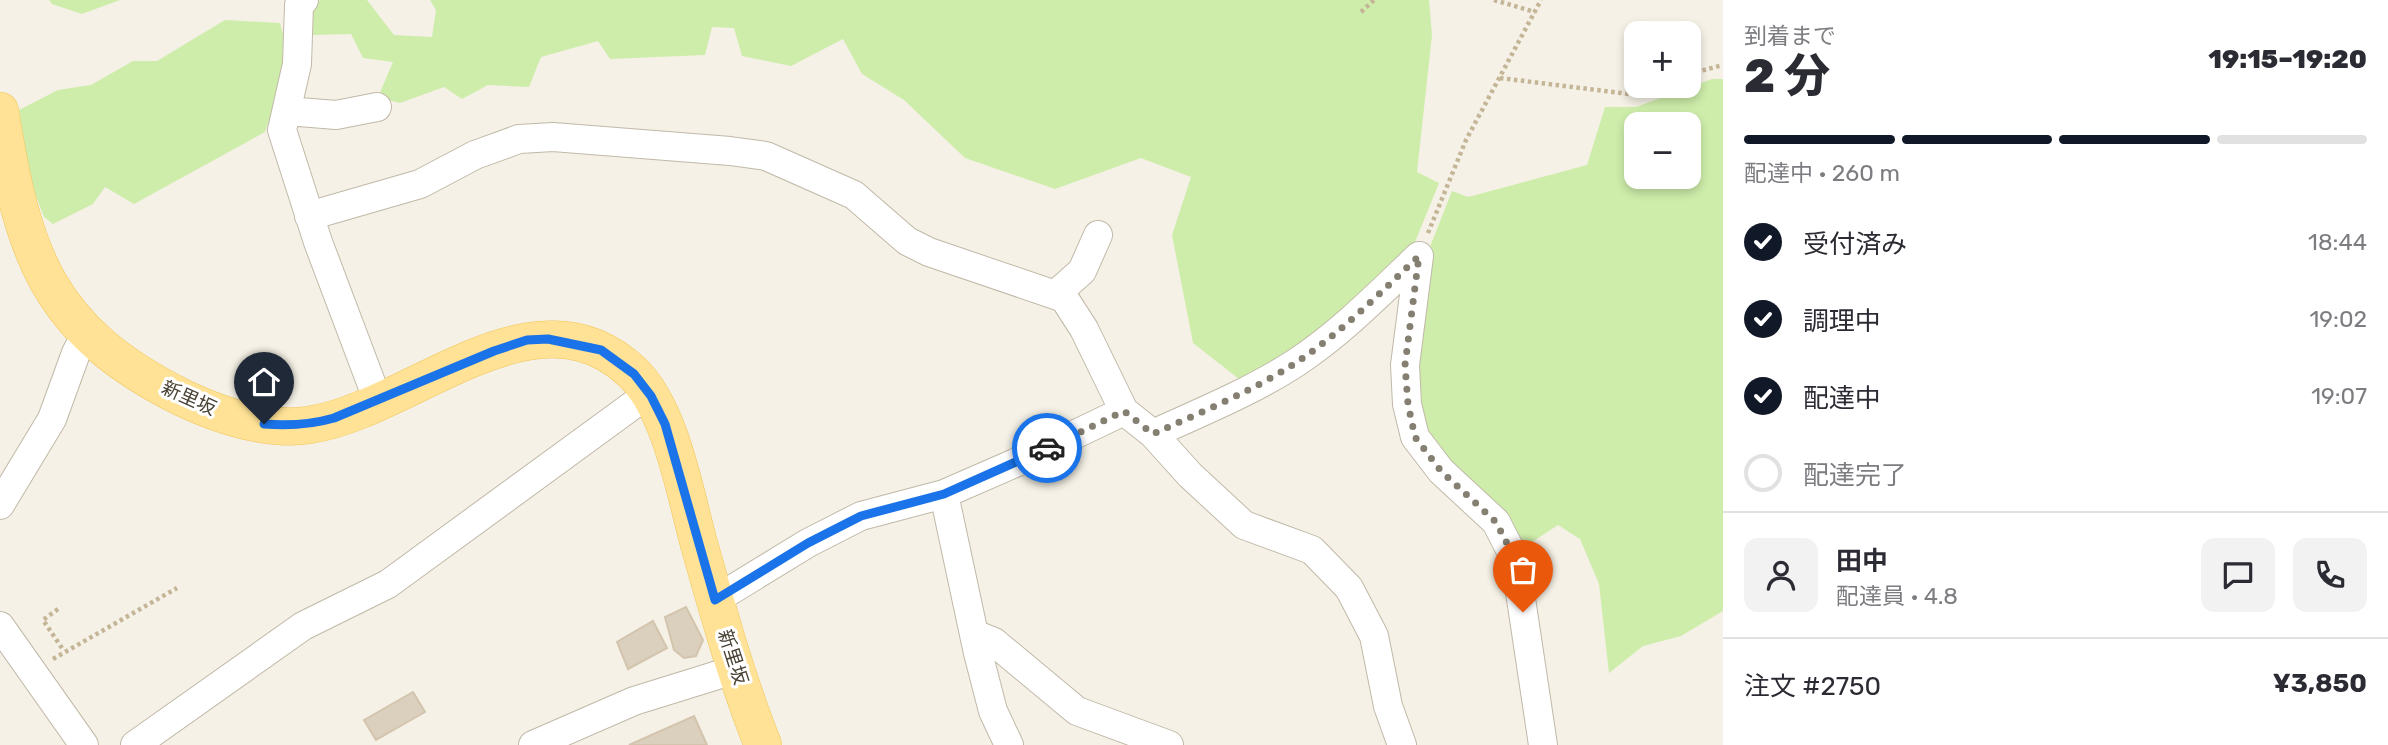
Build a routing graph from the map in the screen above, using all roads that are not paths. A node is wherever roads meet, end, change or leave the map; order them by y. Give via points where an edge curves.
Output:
1 (304, 0) edge
2 (377, 107) dead end
3 (0, 111) edge
4 (287, 111) junction
5 (309, 216) junction
6 (1098, 235) dead end
7 (1055, 295) junction
8 (86, 334) junction
9 (651, 396) junction
10 (378, 401) junction
11 (1124, 411) junction
12 (1153, 434) junction
13 (944, 494) junction
14 (0, 503) edge
15 (715, 600) junction
16 (0, 626) edge
17 (974, 634) junction
18 (737, 669) junction
19 (548, 742) edge
20 (85, 745) edge
21 (135, 745) edge
22 (763, 745) edge
23 (1009, 745) edge
24 (1169, 745) edge
25 (1402, 745) edge
26 (1543, 745) edge

1 - 4 street via 299,5 297,64
2 - 4 street via 336,116
3 - 8 main road, 新里坂 via 13,188 30,244 52,291
4 - 5 street via 282,130
5 - 7 street via 420,184 475,155 519,139 553,137 730,151 766,156 854,195 907,241 929,252
5 - 10 street
6 - 7 street via 1082,271
7 - 11 street via 1065,298 1084,329
8 - 10 main road, 新里坂 via 163,388 215,411 264,424 311,424
8 - 14 street via 52,419
9 - 10 main road, 新里坂 via 634,374 601,350 548,339 527,340 494,351
9 - 15 main road, 新里坂 via 665,424
9 - 21 street via 388,584 303,626
11 - 12 street
11 - 13 street
12 - 25 street via 1244,524 1312,550 1349,588 1374,636 1388,706
12 - 26 street via 1297,362 1350,322 1419,256 1405,365 1415,437 1441,471 1496,522 1515,559
13 - 15 street via 861,516
13 - 17 street
15 - 18 main road, 新里坂
16 - 20 street
17 - 23 street via 993,711
17 - 24 street via 994,642 1077,711
18 - 19 street via 634,701
18 - 22 main road, 新里坂

